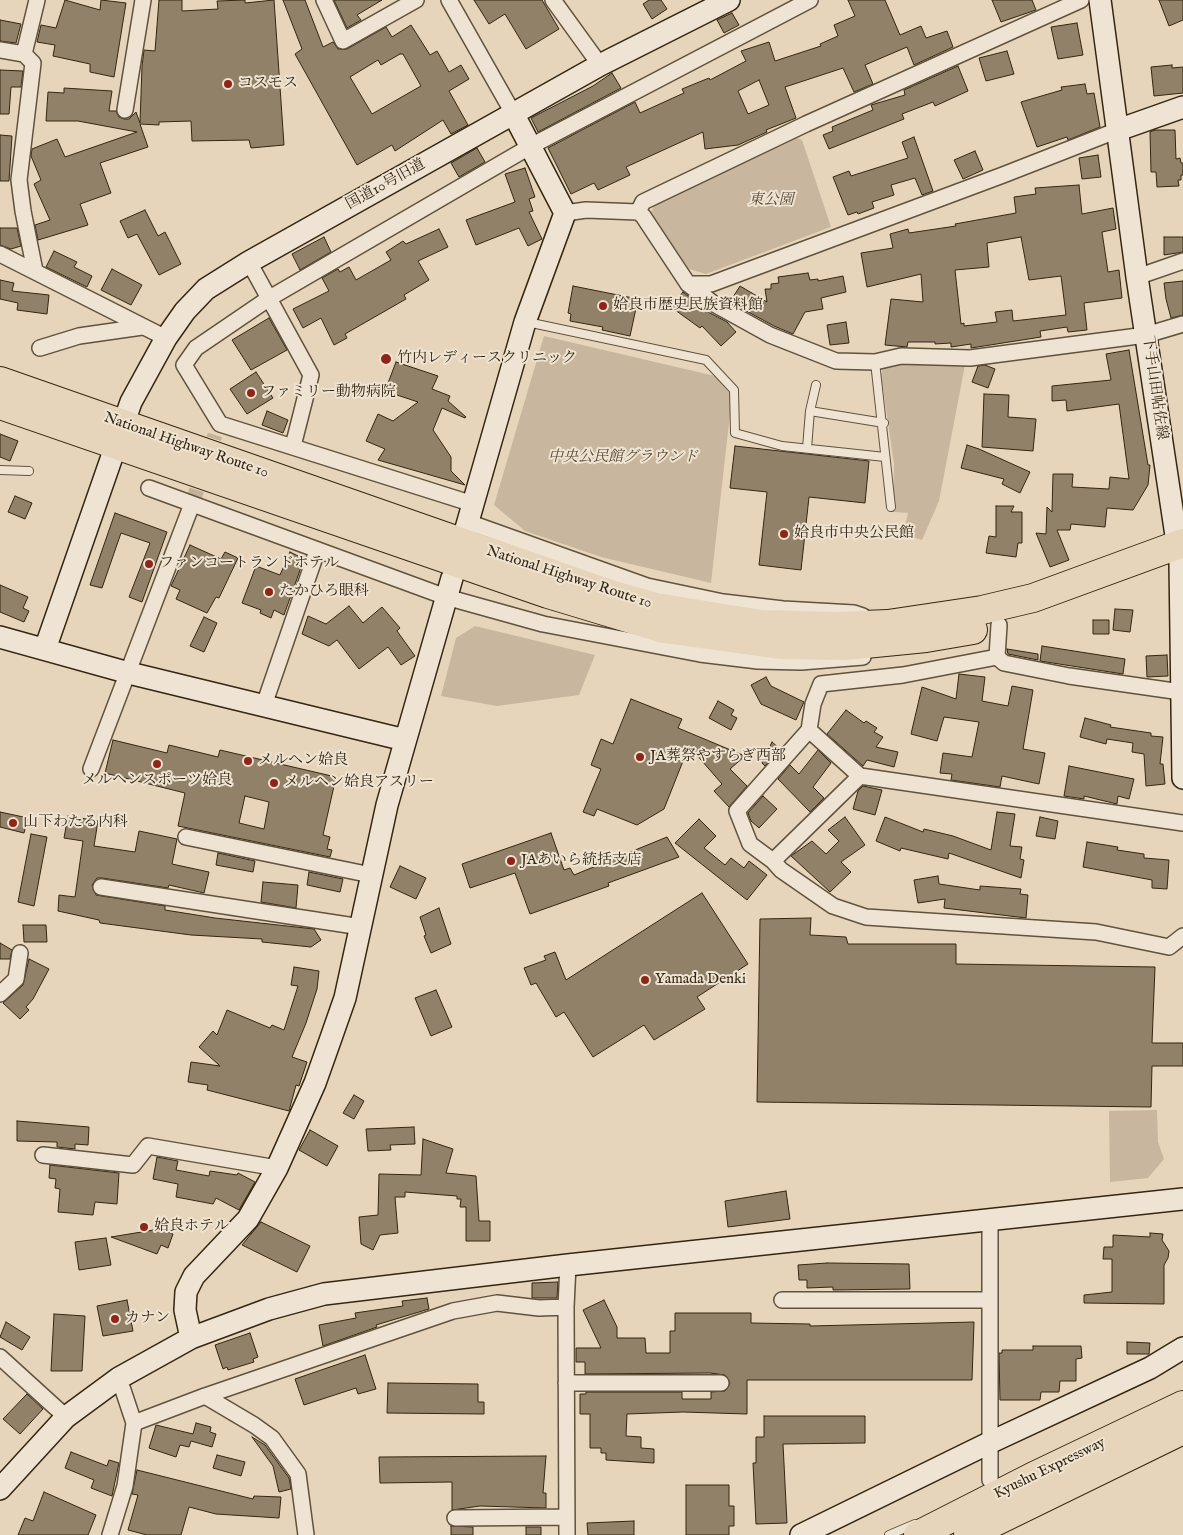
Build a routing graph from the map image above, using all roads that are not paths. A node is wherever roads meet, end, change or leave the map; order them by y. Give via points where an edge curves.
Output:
1 (37, 0) edge
2 (143, 0) edge
3 (324, 0) edge
4 (416, 0) edge
5 (449, 0) edge
6 (553, 0) edge
7 (729, 0) edge
8 (810, 0) edge
9 (1081, 0) edge
10 (1100, 0) edge
11 (0, 50) edge
12 (24, 54) junction
13 (600, 65) junction
14 (1183, 107) edge
15 (124, 110) dead end
16 (513, 113) junction
17 (1118, 130) junction
18 (531, 146) junction
19 (638, 212) junction
20 (565, 213) junction
21 (0, 254) edge
22 (1183, 261) edge
23 (248, 262) junction
24 (35, 271) junction
25 (1137, 277) junction
26 (688, 284) junction
27 (268, 299) junction
28 (525, 322) junction
29 (1183, 324) edge
30 (142, 327) junction
31 (1146, 335) junction
32 (166, 338) junction
33 (40, 348) dead end
34 (875, 362) junction
35 (0, 381) edge
36 (816, 385) dead end
37 (0, 405) edge
38 (810, 411) junction
39 (884, 422) junction
40 (119, 435) junction
41 (293, 446) junction
42 (807, 448) junction
43 (885, 457) junction
44 (0, 470) edge
45 (29, 471) dead end
46 (149, 488) dead end
47 (192, 504) junction
48 (892, 507) dead end
49 (469, 519) junction
50 (316, 551) junction
51 (1181, 552) edge
52 (449, 587) junction
53 (888, 624) junction
54 (999, 625) junction
55 (0, 636) edge
56 (926, 638) junction
57 (45, 648) junction
58 (997, 657) junction
59 (130, 673) junction
60 (1182, 692) junction
61 (264, 706) junction
62 (809, 730) junction
63 (405, 740) junction
64 (91, 769) dead end
65 (860, 776) junction
66 (1183, 778) edge
67 (1183, 823) edge
68 (186, 837) dead end
69 (772, 861) junction
70 (371, 875) junction
71 (101, 887) dead end
72 (361, 927) junction
73 (1183, 936) edge
74 (20, 953) dead end
75 (0, 994) edge
76 (43, 1156) dead end
77 (277, 1168) junction
78 (1183, 1199) edge
79 (990, 1220) junction
80 (568, 1265) junction
81 (782, 1300) dead end
82 (989, 1300) junction
83 (566, 1307) junction
84 (191, 1338) junction
85 (1183, 1348) edge
86 (0, 1357) edge
87 (119, 1378) junction
88 (566, 1383) junction
89 (721, 1383) dead end
90 (204, 1396) junction
91 (1183, 1405) edge
92 (66, 1417) junction
93 (134, 1423) junction
94 (1183, 1430) edge
95 (989, 1443) junction
96 (990, 1480) dead end
97 (1035, 1488) junction
98 (0, 1489) edge
99 (567, 1517) junction
100 (455, 1518) dead end
101 (926, 1524) edge
102 (110, 1535) edge
103 (306, 1535) edge
104 (567, 1535) edge
105 (801, 1535) edge
106 (889, 1535) edge
107 (968, 1535) edge
108 (980, 1535) edge

1 - 12 street
2 - 15 street
3 - 4 street via 343,41
5 - 16 street
6 - 13 street
7 - 13 street, 国道10号旧道
8 - 18 street
9 - 19 street via 668,189 642,202
10 - 17 street, 下手山田帖佐線
11 - 12 street
12 - 24 street via 33,63 19,180
13 - 16 street, 国道10号旧道
14 - 17 street
16 - 18 street
16 - 23 street, 国道10号旧道
17 - 25 street, 下手山田帖佐線
17 - 26 street via 711,284
18 - 20 street
18 - 27 street
19 - 20 street via 586,210
19 - 26 street
20 - 28 street
21 - 24 street
22 - 25 street
23 - 27 street
23 - 32 street, 国道10号旧道 via 206,289
24 - 30 street
25 - 31 street, 下手山田帖佐線
26 - 34 street via 714,304 816,355 836,361
27 - 41 street via 311,375
27 - 41 street via 196,348 184,364 218,429
28 - 42 lane via 706,360 734,390 735,433 782,446
28 - 49 street
29 - 31 street
30 - 32 street
30 - 33 street via 79,336
31 - 34 street via 970,358 901,356
31 - 51 street, 下手山田帖佐線
32 - 40 street, 国道10号旧道 via 133,398
34 - 39 lane
35 - 40 highway, National Highway Route 10
36 - 38 lane
37 - 40 highway, National Highway Route 10
38 - 39 lane
38 - 42 lane
39 - 43 lane
40 - 53 highway, National Highway Route 10 via 656,607 761,624
40 - 56 highway, National Highway Route 10 via 548,594 664,629 780,645 845,646
40 - 57 street, 国道10号旧道
41 - 49 street
42 - 43 lane
43 - 48 lane
44 - 45 lane
46 - 47 street
47 - 50 street
47 - 59 street
49 - 53 street via 646,586 722,602 854,612
50 - 52 street
50 - 61 street
51 - 53 highway, National Highway Route 10 via 1034,598 982,610
51 - 54 highway, National Highway Route 10 via 1030,618
51 - 60 street, 下手山田帖佐線
52 - 56 street via 542,624 700,654 758,661 849,659 900,652
52 - 63 street
54 - 56 highway, National Highway Route 10
54 - 58 street
55 - 57 street
57 - 59 street
58 - 60 street via 1004,663 1041,670
58 - 62 street via 903,675 821,684 813,704
59 - 61 street
59 - 64 street
60 - 66 street, 下手山田帖佐線
61 - 63 street
62 - 65 street
62 - 69 street via 737,811 750,844
63 - 70 street
65 - 67 street
65 - 69 street
68 - 70 street
69 - 73 street via 833,906 866,917 1096,932 1169,948
70 - 72 street
71 - 72 street
72 - 77 street via 345,998 315,1083
74 - 75 street via 16,979
76 - 77 street via 133,1165 148,1146
77 - 84 street via 248,1219 194,1276 186,1292
78 - 79 street
79 - 80 street
79 - 82 street
80 - 83 street
80 - 84 street via 324,1294 269,1309
81 - 82 street
82 - 95 street
83 - 88 street
83 - 90 street via 538,1308 497,1303 453,1311
84 - 87 street
85 - 95 street via 1150,1368
86 - 92 street
87 - 92 street
87 - 93 street
88 - 89 street
88 - 99 street
90 - 93 street
90 - 103 street via 272,1438 298,1474
91 - 97 highway, Kyushu Expressway
92 - 98 street
93 - 102 street via 125,1486
94 - 97 highway, Kyushu Expressway
95 - 96 street
95 - 105 street
97 - 101 highway, Kyushu Expressway
97 - 107 highway, Kyushu Expressway
97 - 108 lane
99 - 100 street
99 - 104 street
101 - 106 lane

